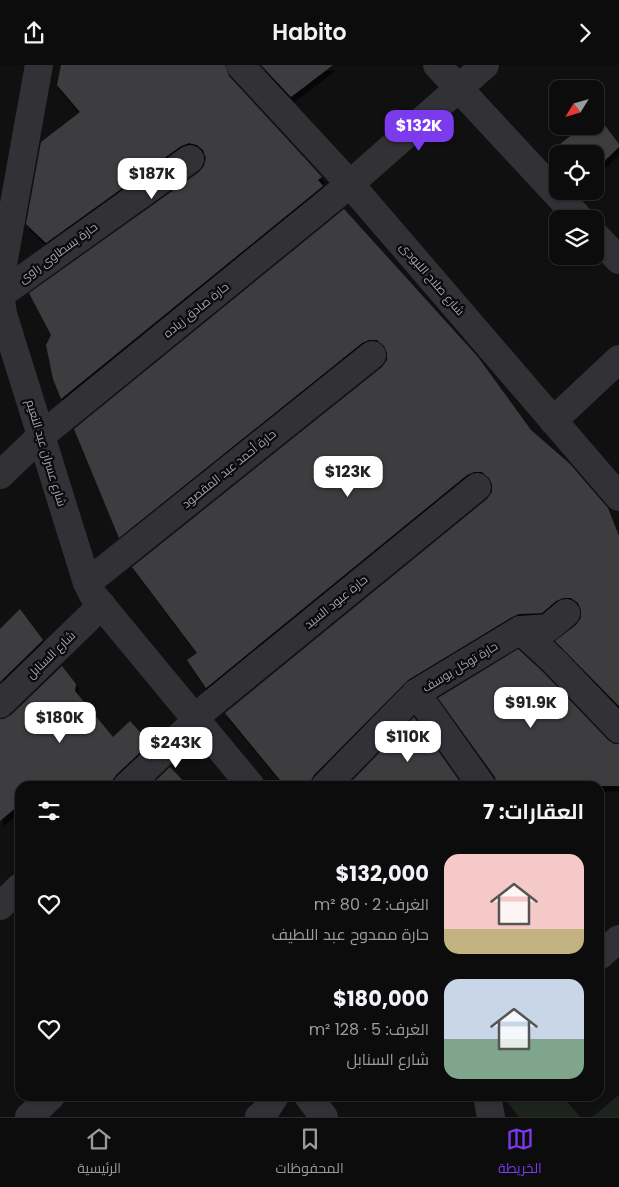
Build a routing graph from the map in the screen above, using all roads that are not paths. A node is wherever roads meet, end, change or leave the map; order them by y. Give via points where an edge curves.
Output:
1 (39, 65) edge
2 (240, 65) edge
3 (437, 65) edge
4 (485, 65) edge
5 (458, 89) junction
6 (190, 159) dead end
7 (350, 184) junction
8 (572, 210) edge
9 (604, 244) edge
10 (619, 260) edge
11 (0, 282) edge
12 (372, 355) dead end
13 (619, 359) edge
14 (553, 421) junction
15 (41, 436) junction
16 (0, 475) edge
17 (478, 487) dead end
18 (619, 497) edge
19 (87, 583) junction
20 (102, 605) junction
21 (566, 613) dead end
22 (520, 630) junction
23 (416, 693) junction
24 (0, 704) edge
25 (195, 719) junction
26 (619, 729) edge
27 (132, 781) edge
28 (248, 781) edge
29 (330, 781) edge
30 (478, 781) edge
31 (15, 892) edge
32 (0, 906) edge
33 (46, 1101) edge
34 (312, 1101) edge
35 (488, 1101) edge
36 (29, 1117) edge
37 (324, 1117) edge
38 (491, 1117) edge

1 - 11 street, شارع عسران عبد النعيم
2 - 7 street, شارع صلاح اللبودى
3 - 5 street
4 - 5 street, حارة صادق زياده
5 - 7 street, حارة صادق زياده
5 - 8 street
6 - 11 street, حارة بسطاوى راوى
7 - 14 street, شارع صلاح اللبودى
7 - 15 street, حارة صادق زياده
9 - 10 street
11 - 15 street, شارع عسران عبد النعيم via 3,314
12 - 19 street, حارة أحمد عبد المقصود
13 - 14 street
14 - 18 street, شارع صلاح اللبودى
15 - 16 street, حارة صادق زياده
15 - 19 street, شارع عسران عبد النعيم
17 - 25 street, حارة عبود السيد
19 - 20 street, شارع عسران عبد النعيم
20 - 24 street, شارع السنابل
20 - 25 street, شارع عسران عبد النعيم
21 - 22 street, حارة توكل يوسف via 548,628
22 - 23 street, حارة توكل يوسف
22 - 26 street
23 - 29 street, حارة توكل يوسف
23 - 30 street
25 - 27 street, حارة عبود السيد
25 - 28 street, شارع عسران عبد النعيم
31 - 32 street
33 - 36 street
34 - 37 street
35 - 38 street

